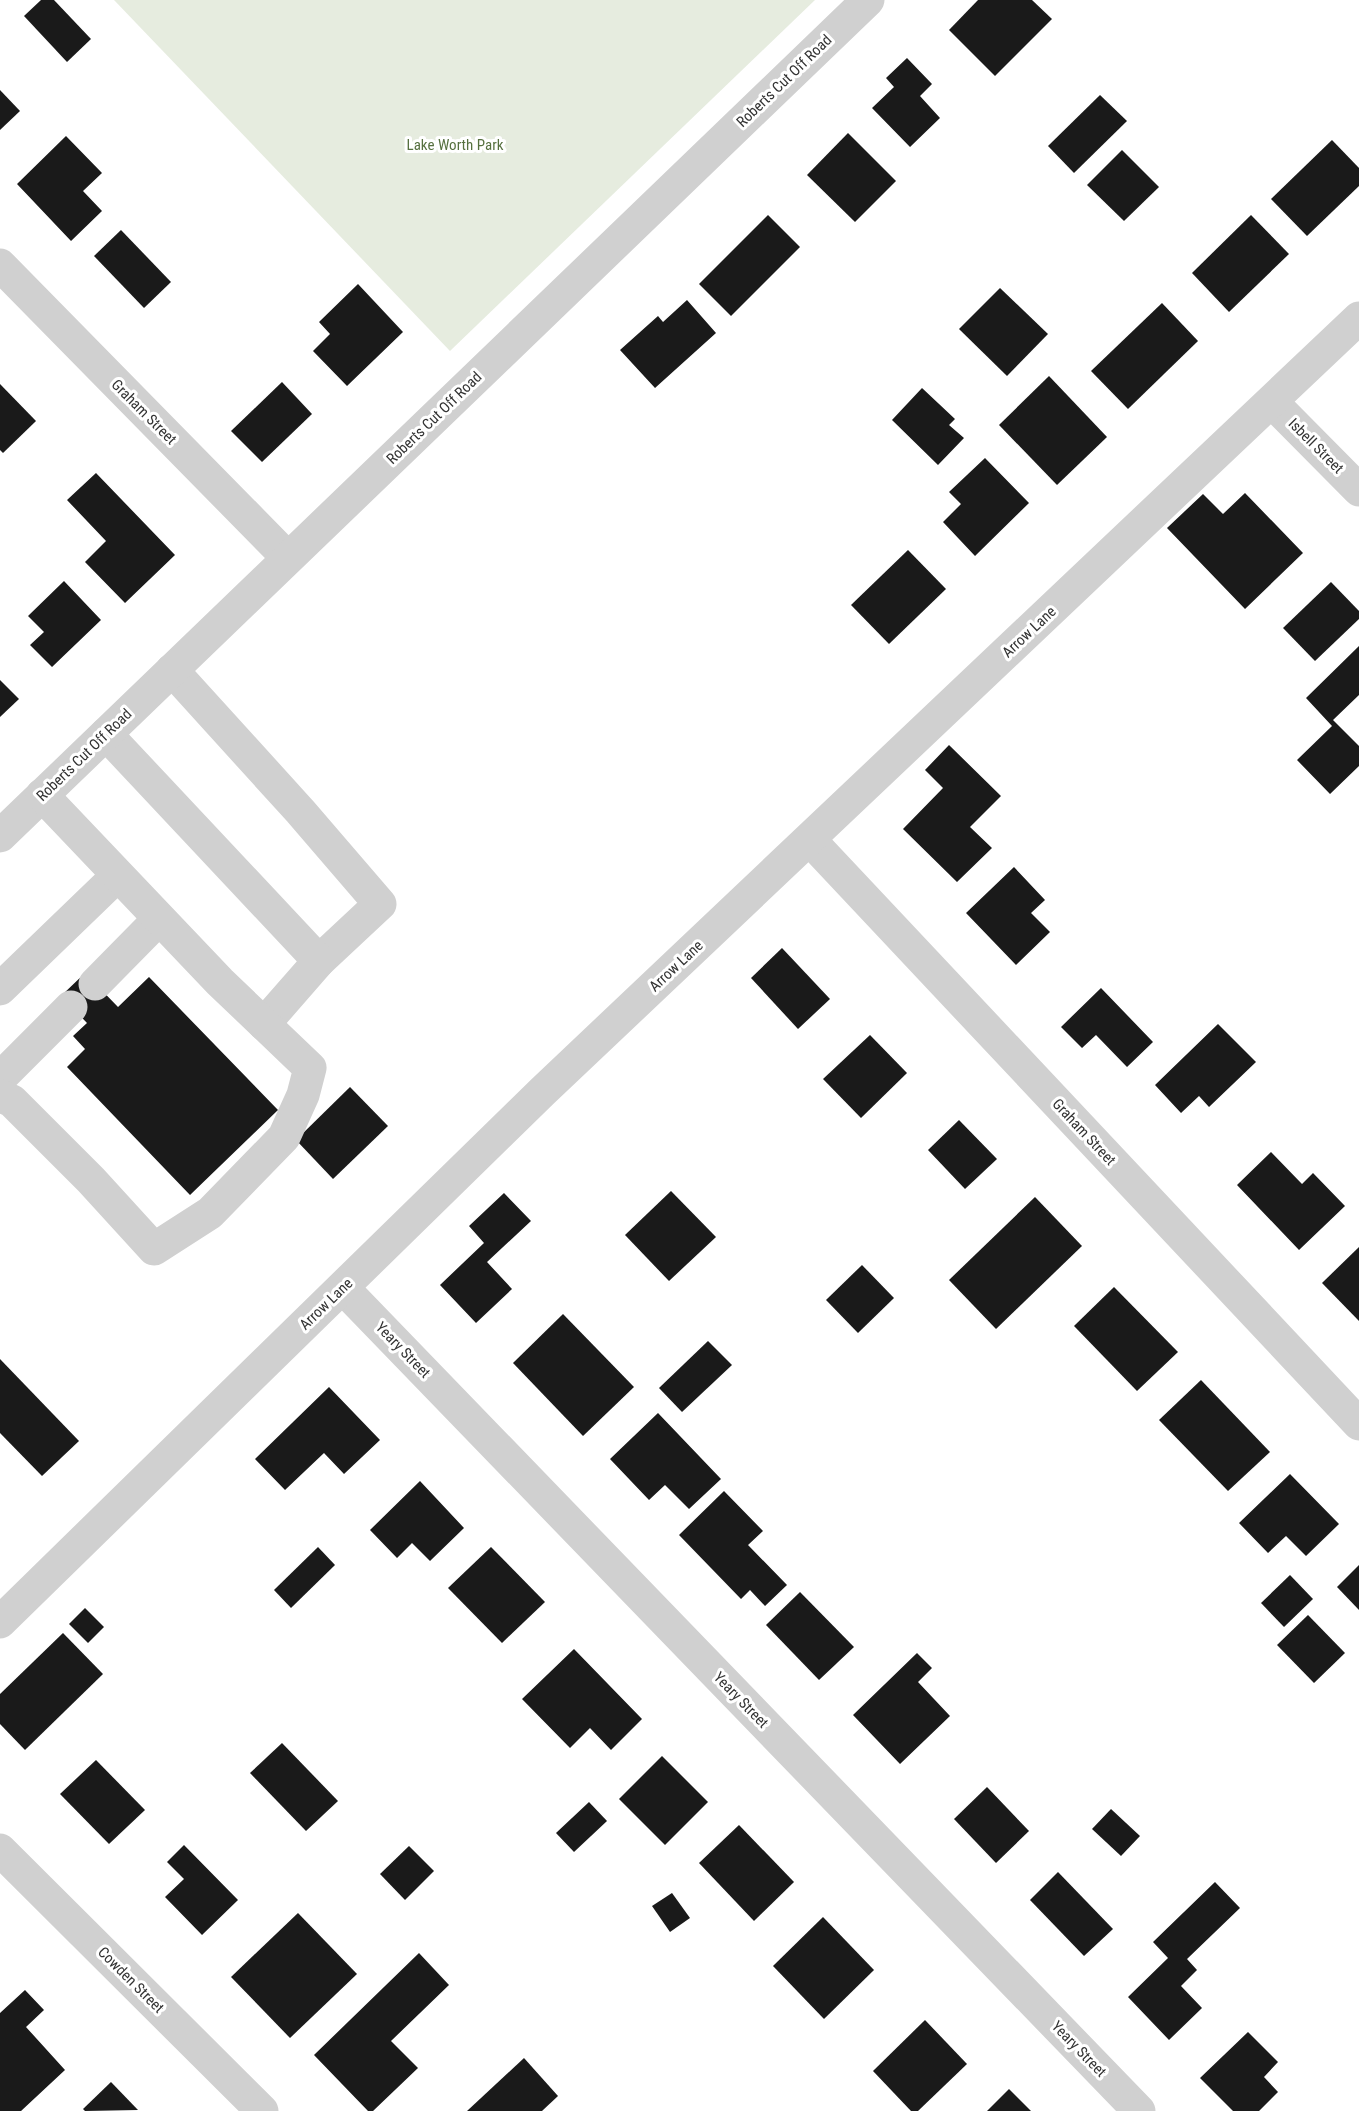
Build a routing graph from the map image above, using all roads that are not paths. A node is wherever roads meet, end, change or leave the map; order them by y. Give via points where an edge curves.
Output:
1 (868, 0) edge
2 (0, 266) edge
3 (1359, 318) edge
4 (1272, 402) junction
5 (1359, 490) edge
6 (288, 558) junction
7 (172, 670) junction
8 (106, 734) junction
9 (42, 795) junction
10 (0, 836) edge
11 (810, 840) junction
12 (117, 876) junction
13 (159, 919) junction
14 (319, 961) junction
15 (95, 984) dead end
16 (0, 989) edge
17 (71, 1007) dead end
18 (264, 1024) junction
19 (0, 1078) edge
20 (0, 1096) edge
21 (343, 1288) junction
22 (1359, 1424) edge
23 (0, 1622) edge
24 (0, 1850) edge
25 (262, 2111) edge
26 (1139, 2111) edge

1 - 6 street, Roberts Cut Off Road
2 - 6 street, Graham Street
3 - 4 street, Arrow Lane
4 - 5 street, Isbell Street
4 - 11 street, Arrow Lane
6 - 7 street, Roberts Cut Off Road
7 - 8 street, Roberts Cut Off Road
7 - 14 street via 380,904
8 - 9 street, Roberts Cut Off Road
8 - 14 street
9 - 10 street, Roberts Cut Off Road
9 - 12 street
11 - 21 street, Arrow Lane via 542,1092
11 - 22 street, Graham Street
12 - 13 street
12 - 16 street
13 - 15 street
13 - 18 street
14 - 18 street
17 - 19 street
18 - 20 street via 310,1068 284,1137 210,1213 154,1249 12,1101
21 - 23 street, Arrow Lane
21 - 26 street, Yeary Street
24 - 25 street, Cowden Street

